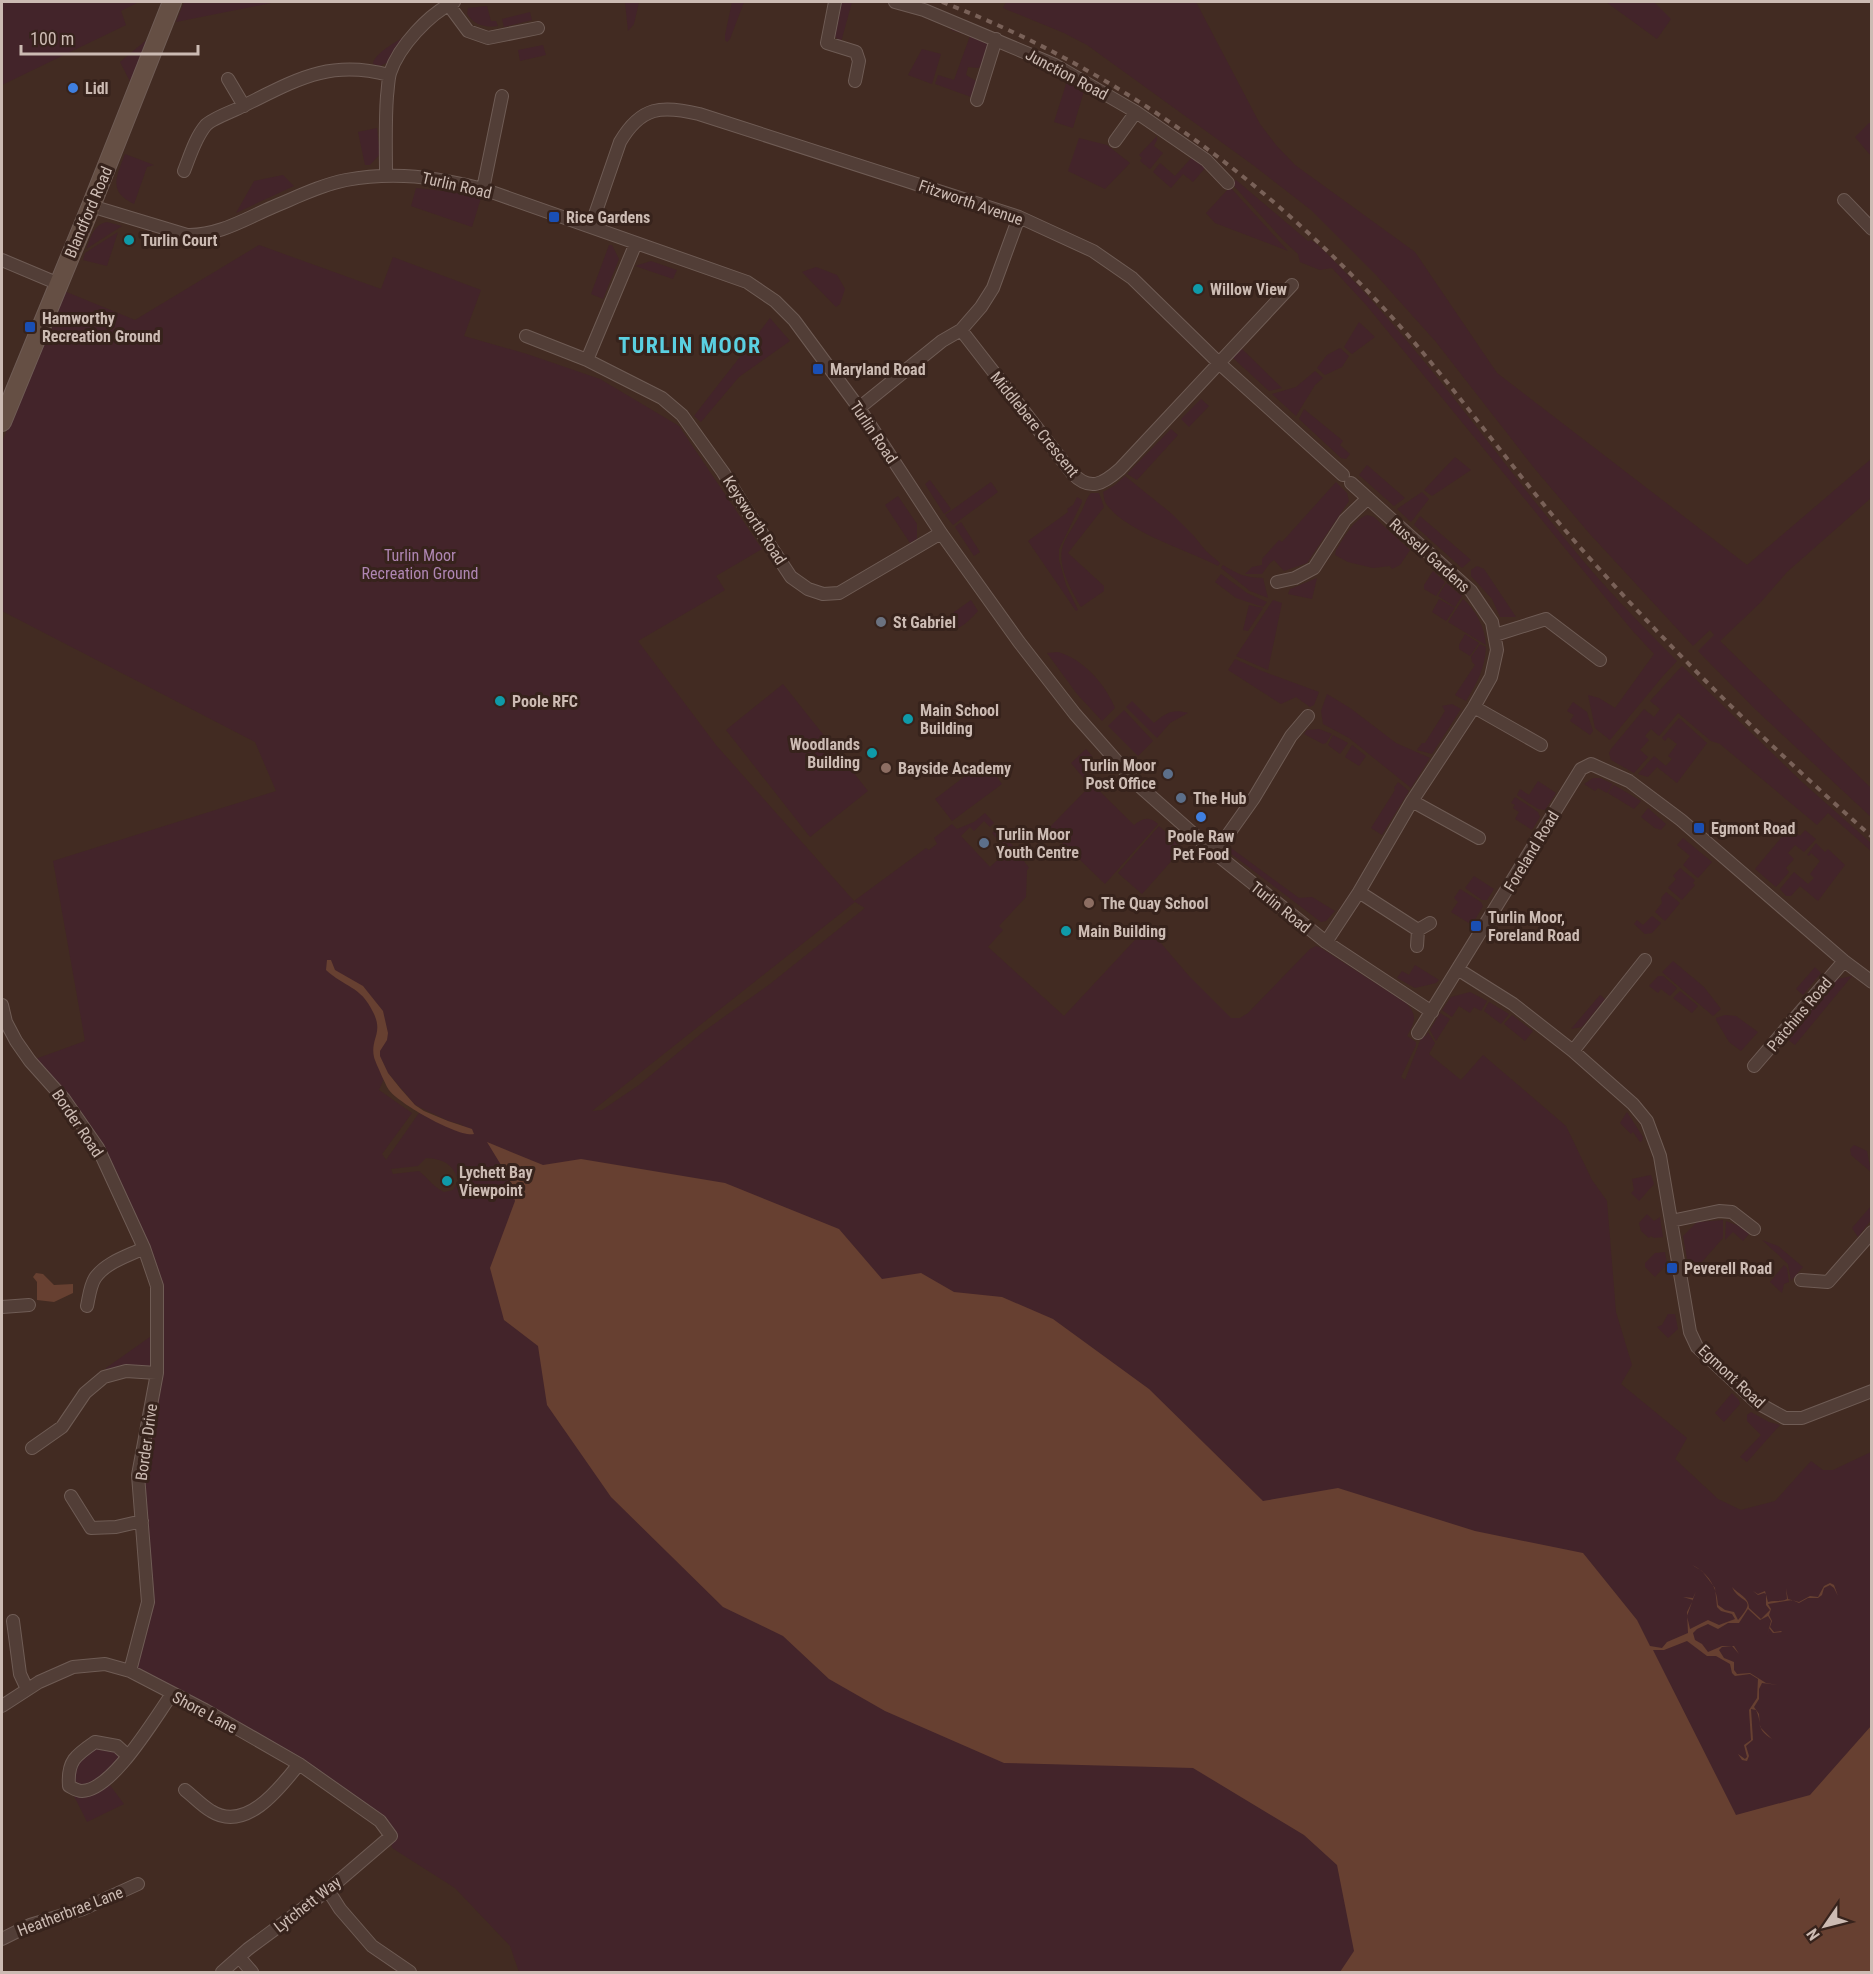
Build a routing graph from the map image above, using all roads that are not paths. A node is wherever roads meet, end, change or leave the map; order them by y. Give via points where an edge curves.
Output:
1 (172, 2) edge
2 (835, 2) edge
3 (896, 2) edge
4 (452, 3) edge
5 (538, 28) dead end
6 (996, 39) junction
7 (389, 75) junction
8 (228, 79) dead end
9 (855, 81) dead end
10 (502, 96) dead end
11 (977, 100) dead end
12 (244, 106) junction
13 (1136, 112) junction
14 (1115, 141) dead end
15 (184, 171) dead end
16 (386, 176) junction
17 (1228, 183) dead end
18 (483, 189) junction
19 (1844, 200) dead end
20 (91, 206) junction
21 (1019, 217) junction
22 (591, 226) junction
23 (1872, 229) edge
24 (636, 243) junction
25 (2, 260) edge
26 (59, 284) junction
27 (1292, 285) dead end
28 (961, 330) junction
29 (526, 336) dead end
30 (587, 360) junction
31 (1220, 364) junction
32 (859, 408) junction
33 (2, 422) edge
34 (1347, 479) joint
35 (1368, 498) junction
36 (941, 533) junction
37 (1276, 582) dead end
38 (1495, 636) junction
39 (1600, 660) dead end
40 (1474, 707) junction
41 (1308, 716) dead end
42 (1541, 745) dead end
43 (1413, 801) junction
44 (1479, 838) dead end
45 (1215, 853) junction
46 (1359, 892) junction
47 (1430, 923) dead end
48 (1418, 930) junction
49 (1326, 942) junction
50 (1417, 946) dead end
51 (1645, 960) dead end
52 (1844, 961) junction
53 (1459, 969) junction
54 (1872, 982) edge
55 (2, 1005) edge
56 (1432, 1012) junction
57 (1418, 1033) dead end
58 (1573, 1051) junction
59 (1754, 1066) dead end
60 (1671, 1221) junction
61 (1754, 1229) dead end
62 (1872, 1232) edge
63 (144, 1248) junction
64 (1801, 1280) dead end
65 (29, 1305) dead end
66 (87, 1306) dead end
67 (2, 1307) edge
68 (157, 1373) junction
69 (1872, 1391) edge
70 (32, 1448) dead end
71 (71, 1496) dead end
72 (142, 1521) junction
73 (13, 1621) dead end
74 (130, 1671) junction
75 (27, 1689) junction
76 (172, 1694) junction
77 (2, 1706) edge
78 (128, 1756) junction
79 (299, 1764) junction
80 (185, 1790) dead end
81 (391, 1836) joint
82 (138, 1884) dead end
83 (328, 1890) junction
84 (2, 1939) edge
85 (239, 1957) junction
86 (222, 1972) edge
87 (252, 1972) edge
88 (410, 1972) edge

1 - 20 main road, Blandford Road
2 - 9 street via 827,43 856,52 859,62
3 - 6 street, Junction Road
4 - 5 street via 468,31 488,38
4 - 7 street via 425,22
6 - 11 street
6 - 13 street, Junction Road via 1055,65
7 - 12 street via 348,68 323,72 280,87
7 - 16 street
8 - 12 street
10 - 18 street
12 - 15 street via 207,124
13 - 14 street
13 - 17 street, Junction Road via 1206,160
16 - 18 street, Turlin Road via 413,175
16 - 20 street, Turlin Road via 346,180 198,236
18 - 22 street, Turlin Road
19 - 23 street
20 - 26 main road, Blandford Road
21 - 22 street, Fitzworth Avenue via 699,114 663,108 647,114 625,133
21 - 28 street via 993,288
21 - 31 street, Fitzworth Avenue via 1094,251 1132,278
22 - 24 street, Turlin Road
24 - 30 street
24 - 32 street, Turlin Road via 747,282 775,301
25 - 26 street
26 - 33 main road, Blandford Road
27 - 31 street
28 - 31 street, Middlebere Crescent via 1072,473 1088,485 1105,481 1120,469
28 - 32 street
29 - 30 street, Keysworth Road
30 - 36 street, Keysworth Road via 662,398 682,415 791,577 808,589 838,593
31 - 34 street, Fitzworth Avenue
32 - 36 street, Turlin Road
34 - 35 street, Russell Gardens
35 - 37 street via 1345,520 1314,568
35 - 38 street, Russell Gardens via 1470,591 1492,622
36 - 45 street, Turlin Road via 1019,642 1110,756
38 - 39 street via 1546,619
38 - 40 street, Russell Gardens via 1497,650 1491,677
40 - 42 street
40 - 43 street, Russell Gardens
41 - 45 street
43 - 44 street
43 - 46 street, Russell Gardens
45 - 49 street, Turlin Road
46 - 48 street
46 - 49 street, Russell Gardens
47 - 48 street
48 - 50 street
49 - 56 street, Turlin Road
51 - 58 street
52 - 53 street, Foreland Road via 1681,820 1629,781 1591,764 1581,769
52 - 54 street
52 - 59 street, Patchins Road
53 - 56 street, Foreland Road
53 - 58 street, Egmont Road
55 - 63 street, Border Road via 16,1041 64,1098 98,1148
56 - 57 street, Foreland Road
58 - 60 street, Egmont Road via 1634,1104 1647,1121 1660,1156
60 - 61 street via 1732,1212
60 - 69 street, Egmont Road via 1692,1338 1756,1402 1781,1417 1797,1419
62 - 64 street via 1828,1282
63 - 66 street via 116,1261 94,1279
63 - 68 street, Border Drive via 157,1286
65 - 67 street
68 - 70 street via 126,1371 104,1377 85,1393 62,1427
68 - 72 street, Border Drive via 138,1475
71 - 72 street via 91,1528
72 - 74 street, Border Drive via 148,1602
73 - 75 street via 20,1674
74 - 75 street, Shore Lane via 105,1664 85,1665 55,1673
74 - 76 street, Shore Lane
75 - 77 street, Shore Lane
76 - 78 street
76 - 79 street, Shore Lane
78 - 78 street via 116,1773 94,1788 80,1792 69,1786 68,1772 76,1755 95,1742 117,1746
79 - 80 street via 266,1800 237,1818 212,1812
79 - 81 street, Shore Lane via 380,1821
81 - 83 street, Lytchett Way
82 - 84 street, Heatherbrae Lane
83 - 85 street, Lytchett Way
83 - 88 street via 372,1946
85 - 86 street, Lytchett Way
85 - 87 street

